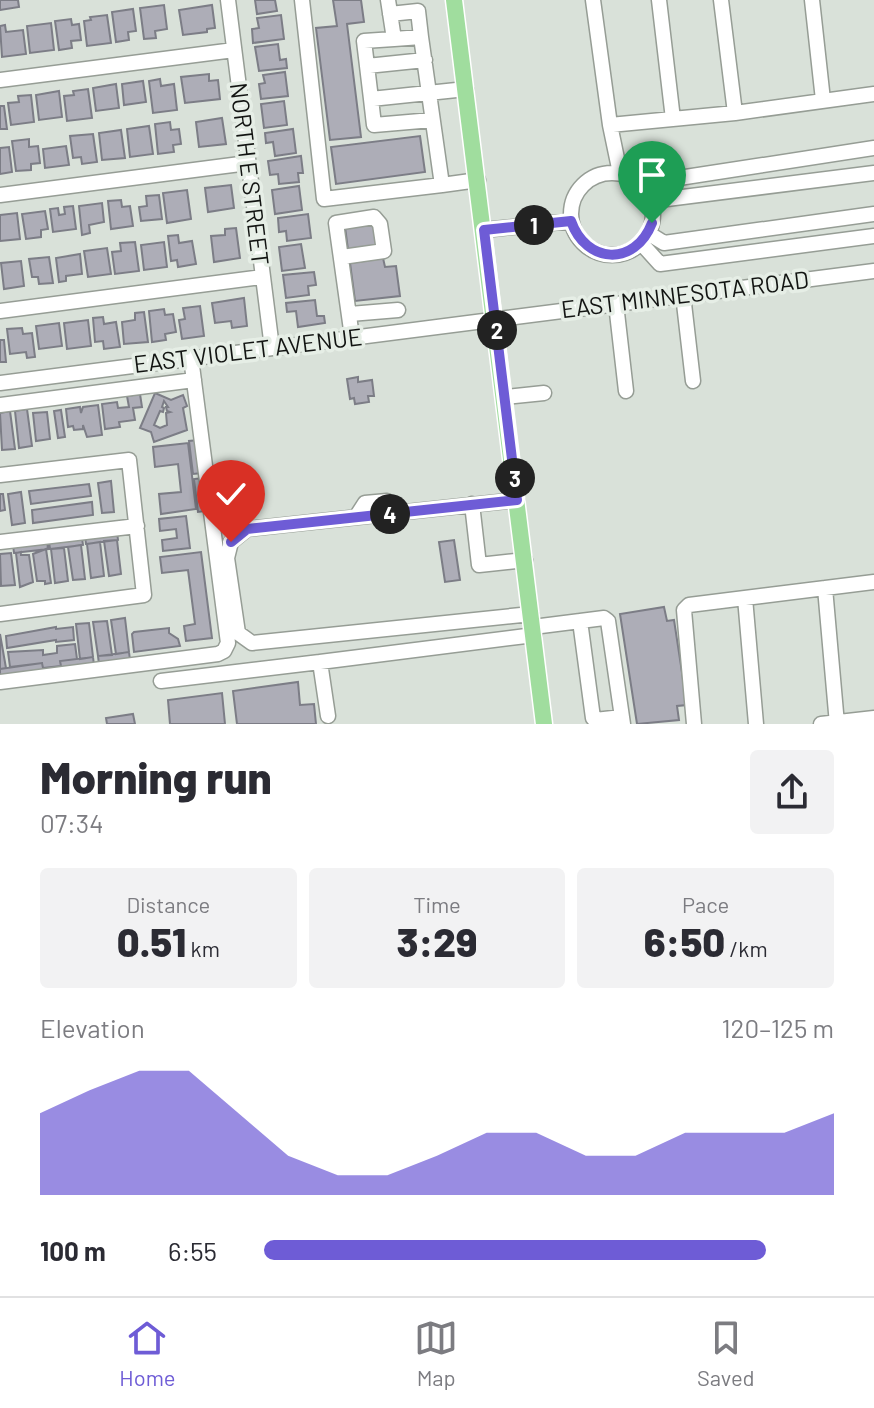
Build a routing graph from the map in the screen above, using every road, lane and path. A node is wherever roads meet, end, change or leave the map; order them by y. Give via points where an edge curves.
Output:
1 (228, 0) edge
2 (302, 0) edge
3 (454, 0) edge
4 (593, 0) edge
5 (659, 0) edge
6 (721, 0) edge
7 (812, 0) edge
8 (389, 7) edge
9 (421, 37) junction
10 (394, 39) junction
11 (234, 50) junction
12 (425, 60) junction
13 (367, 66) junction
14 (0, 80) edge
15 (466, 89) junction
16 (429, 93) junction
17 (874, 94) edge
18 (371, 99) junction
19 (823, 100) junction
20 (735, 113) junction
21 (673, 119) junction
22 (432, 120) junction
23 (610, 125) junction
24 (874, 148) edge
25 (248, 163) junction
26 (620, 173) junction
27 (874, 173) edge
28 (478, 180) junction
29 (640, 184) junction
30 (442, 185) junction
31 (0, 195) edge
32 (651, 201) junction
33 (874, 214) edge
34 (571, 221) junction
35 (484, 230) junction
36 (874, 236) edge
37 (644, 238) junction
38 (342, 257) dead end
39 (874, 271) edge
40 (262, 277) junction
41 (683, 295) junction
42 (616, 304) junction
43 (398, 310) dead end
44 (0, 311) edge
45 (350, 314) junction
46 (495, 319) junction
47 (352, 337) junction
48 (272, 348) junction
49 (191, 358) junction
50 (194, 380) junction
51 (693, 381) dead end
52 (0, 383) edge
53 (626, 391) dead end
54 (544, 393) dead end
55 (505, 397) junction
56 (0, 405) edge
57 (0, 475) edge
58 (517, 500) junction
59 (472, 504) junction
60 (137, 526) junction
61 (0, 542) edge
62 (525, 560) junction
63 (874, 582) edge
64 (825, 588) junction
65 (745, 598) junction
66 (0, 614) edge
67 (580, 621) junction
68 (532, 625) junction
69 (320, 662) junction
70 (161, 681) dead end
71 (0, 682) edge
72 (328, 716) dead end
73 (874, 718) edge
74 (623, 720) edge
75 (831, 723) edge
76 (544, 724) edge
77 (694, 724) edge
78 (756, 724) edge

1 - 11 street, NORTH E STREET
2 - 30 street via 324,199
3 - 15 main road
4 - 23 street
5 - 21 street
6 - 20 street
7 - 19 street
8 - 9 street via 418,11
8 - 10 street
9 - 10 street
9 - 12 street
10 - 13 street via 364,41
11 - 14 street
11 - 25 street, NORTH E STREET
12 - 13 street
12 - 16 street
13 - 18 street
15 - 16 street
15 - 28 main road
16 - 18 street
16 - 22 street
17 - 19 street
18 - 22 street via 374,125
19 - 20 street
20 - 21 street
21 - 23 street
22 - 30 street
23 - 26 street
24 - 29 street
25 - 31 street
25 - 40 street, NORTH E STREET
26 - 29 street
26 - 34 street via 583,184 571,207
27 - 32 street
28 - 30 street
28 - 35 main road
29 - 32 street
32 - 37 street via 652,223
33 - 37 street via 664,243
34 - 35 street
34 - 37 street via 575,233 605,254 630,250
35 - 46 main road
36 - 37 street via 660,264
38 - 45 street
39 - 41 street, EAST MINNESOTA ROAD
40 - 44 street
40 - 48 street, NORTH E STREET
41 - 42 street, EAST MINNESOTA ROAD
41 - 51 street
42 - 46 street, EAST MINNESOTA ROAD
42 - 53 street
43 - 45 street
45 - 47 street
46 - 47 street, EAST VIOLET AVENUE
46 - 55 main road
47 - 48 street, EAST VIOLET AVENUE
48 - 49 street, EAST VIOLET AVENUE
49 - 50 street
49 - 52 street, EAST VIOLET AVENUE
50 - 56 street
50 - 71 street via 228,643 224,651
54 - 55 street
55 - 58 main road
57 - 60 street via 129,460
58 - 59 street
58 - 62 main road
59 - 62 street via 479,565
59 - 68 street via 247,529 231,542 227,558 238,633 252,643
60 - 61 street
60 - 66 street via 144,595
62 - 68 main road
63 - 64 street
64 - 65 street
64 - 75 street
65 - 77 street via 684,610
65 - 78 street
67 - 68 street
67 - 74 street via 593,718
67 - 74 street via 608,621
68 - 69 street
68 - 76 main road
69 - 70 street
69 - 72 street
73 - 75 street

